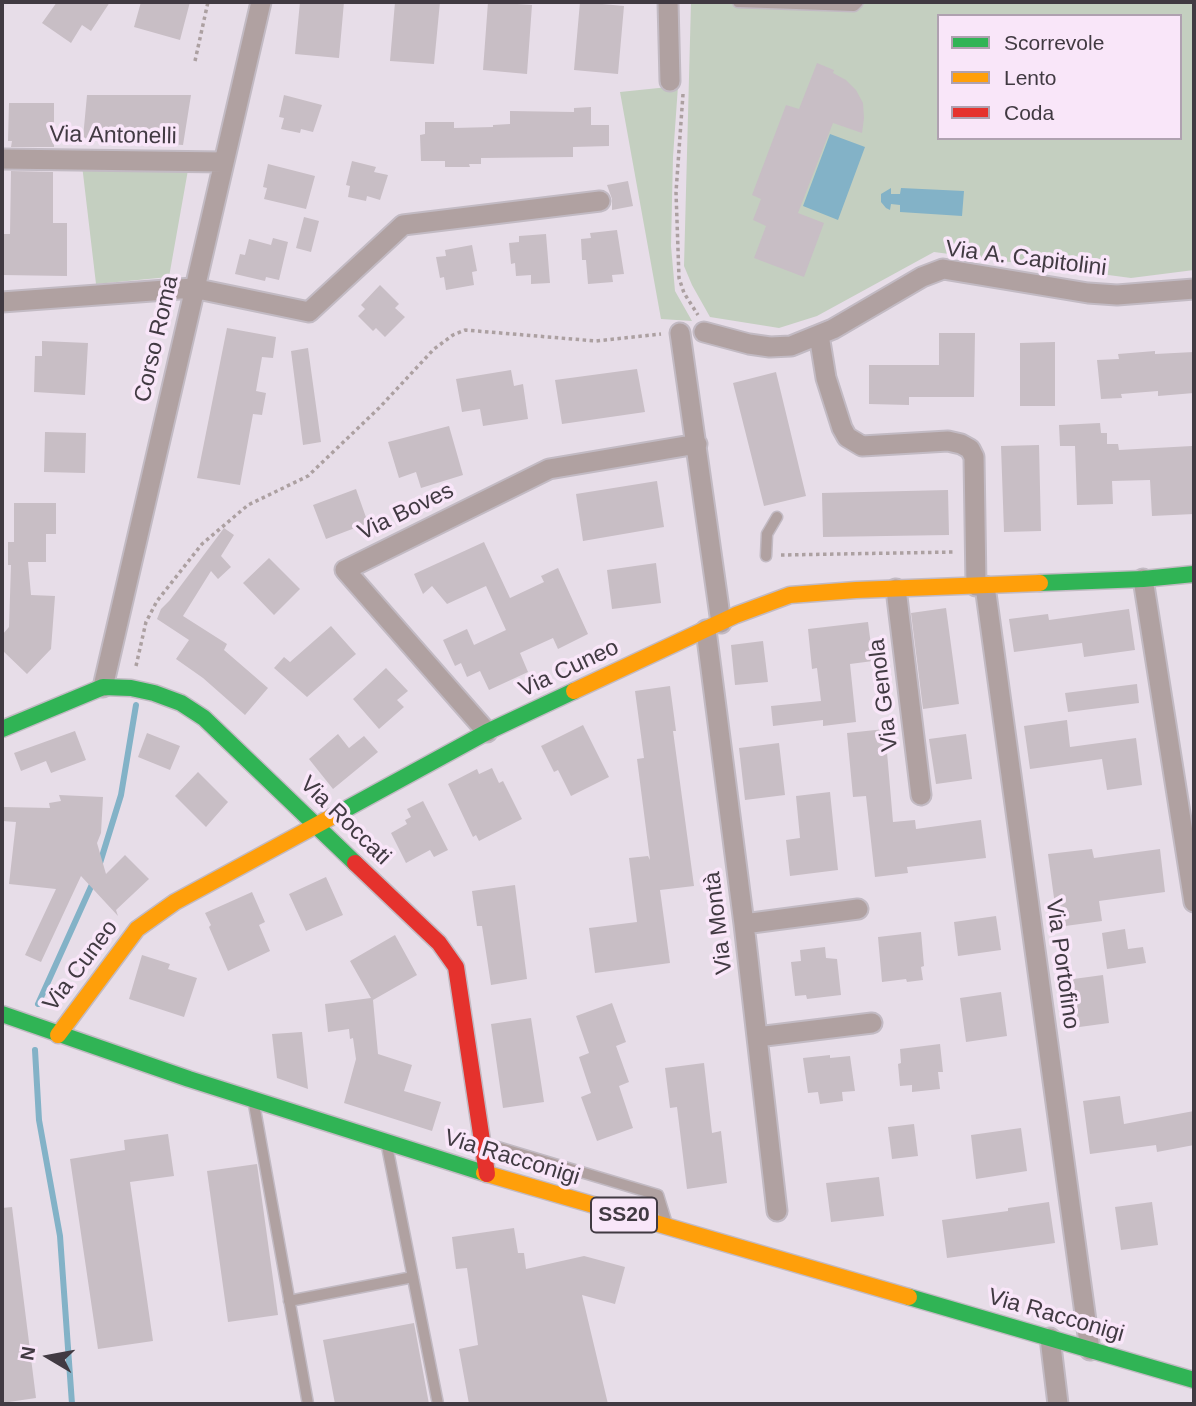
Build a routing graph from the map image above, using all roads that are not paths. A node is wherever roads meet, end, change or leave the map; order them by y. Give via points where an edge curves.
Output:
1 (261, 2) edge
2 (668, 2) edge
3 (738, 2) edge
4 (858, 2) edge
5 (677, 82) road end
6 (2, 159) edge
7 (223, 162) junction
8 (600, 201) dead end
9 (193, 288) junction
10 (1194, 289) edge
11 (2, 302) edge
12 (703, 325) road end
13 (680, 333) road end
14 (819, 335) junction
15 (697, 444) junction
16 (777, 517) dead end
17 (766, 556) road end
18 (1194, 574) edge
19 (1143, 579) junction
20 (980, 586) junction
21 (896, 589) junction
22 (714, 626) junction
23 (103, 687) junction
24 (2, 729) edge
25 (487, 732) junction
26 (921, 795) dead end
27 (315, 824) junction
28 (1194, 902) edge
29 (858, 909) dead end
30 (744, 924) junction
31 (2, 1014) edge
32 (23, 1023) junction
33 (872, 1023) dead end
34 (2, 1024) edge
35 (58, 1035) junction
36 (757, 1037) junction
37 (253, 1100) junction
38 (386, 1142) junction
39 (482, 1143) junction
40 (487, 1174) junction
41 (777, 1211) dead end
42 (668, 1228) junction
43 (413, 1277) junction
44 (289, 1301) junction
45 (1050, 1338) junction
46 (1090, 1350) junction
47 (1194, 1380) edge
48 (308, 1404) edge
49 (438, 1404) edge
50 (1058, 1404) edge

1 - 7 street, Corso Roma
2 - 5 street
3 - 4 lane via 854,6
6 - 7 street, Via Antonelli
7 - 9 street, Corso Roma
8 - 9 street via 403,225 309,312
9 - 11 street
9 - 23 street, Corso Roma
10 - 14 street, Via A. Capitolini via 1088,293 943,269
12 - 14 street, Via A. Capitolini via 770,347 792,346
13 - 15 street, Via Montà
14 - 20 street, Via Portofino via 826,379 847,438 862,446 948,441 970,449
15 - 22 street, Via Montà
15 - 25 street, Via Boves via 549,469 345,569
16 - 17 lane via 767,534
18 - 19 street, Via Cuneo
19 - 20 street, Via Cuneo
19 - 28 street
20 - 21 street, Via Cuneo
20 - 46 street, Via Portofino
21 - 22 street, Via Cuneo via 790,596
21 - 26 street, Via Genola
22 - 25 street, Via Cuneo
22 - 30 street, Via Montà
23 - 24 street, Via Roccati
23 - 27 street, Via Roccati via 131,688 181,703 204,718
25 - 27 street, Via Cuneo
27 - 35 street, Via Cuneo via 174,902 137,929
27 - 39 street, Via Roccati via 439,943 456,967
29 - 30 street
30 - 36 street, Via Montà
31 - 32 street, Via Racconigi / SS20
32 - 34 street, Via Racconigi / SS20
32 - 35 street, Via Racconigi / SS20
33 - 36 street
35 - 37 street, Via Racconigi / SS20
36 - 41 street, Via Montà
37 - 38 street, Via Racconigi / SS20
37 - 44 lane
38 - 40 street, Via Racconigi / SS20
38 - 43 lane
39 - 40 street, Via Roccati
39 - 42 lane via 658,1195
40 - 42 street, Via Racconigi / SS20
42 - 45 street, Via Racconigi / SS20
43 - 44 lane
43 - 49 lane
44 - 48 lane
45 - 46 street, Via Racconigi / SS20
45 - 50 street
46 - 47 street, Via Racconigi / SS20

